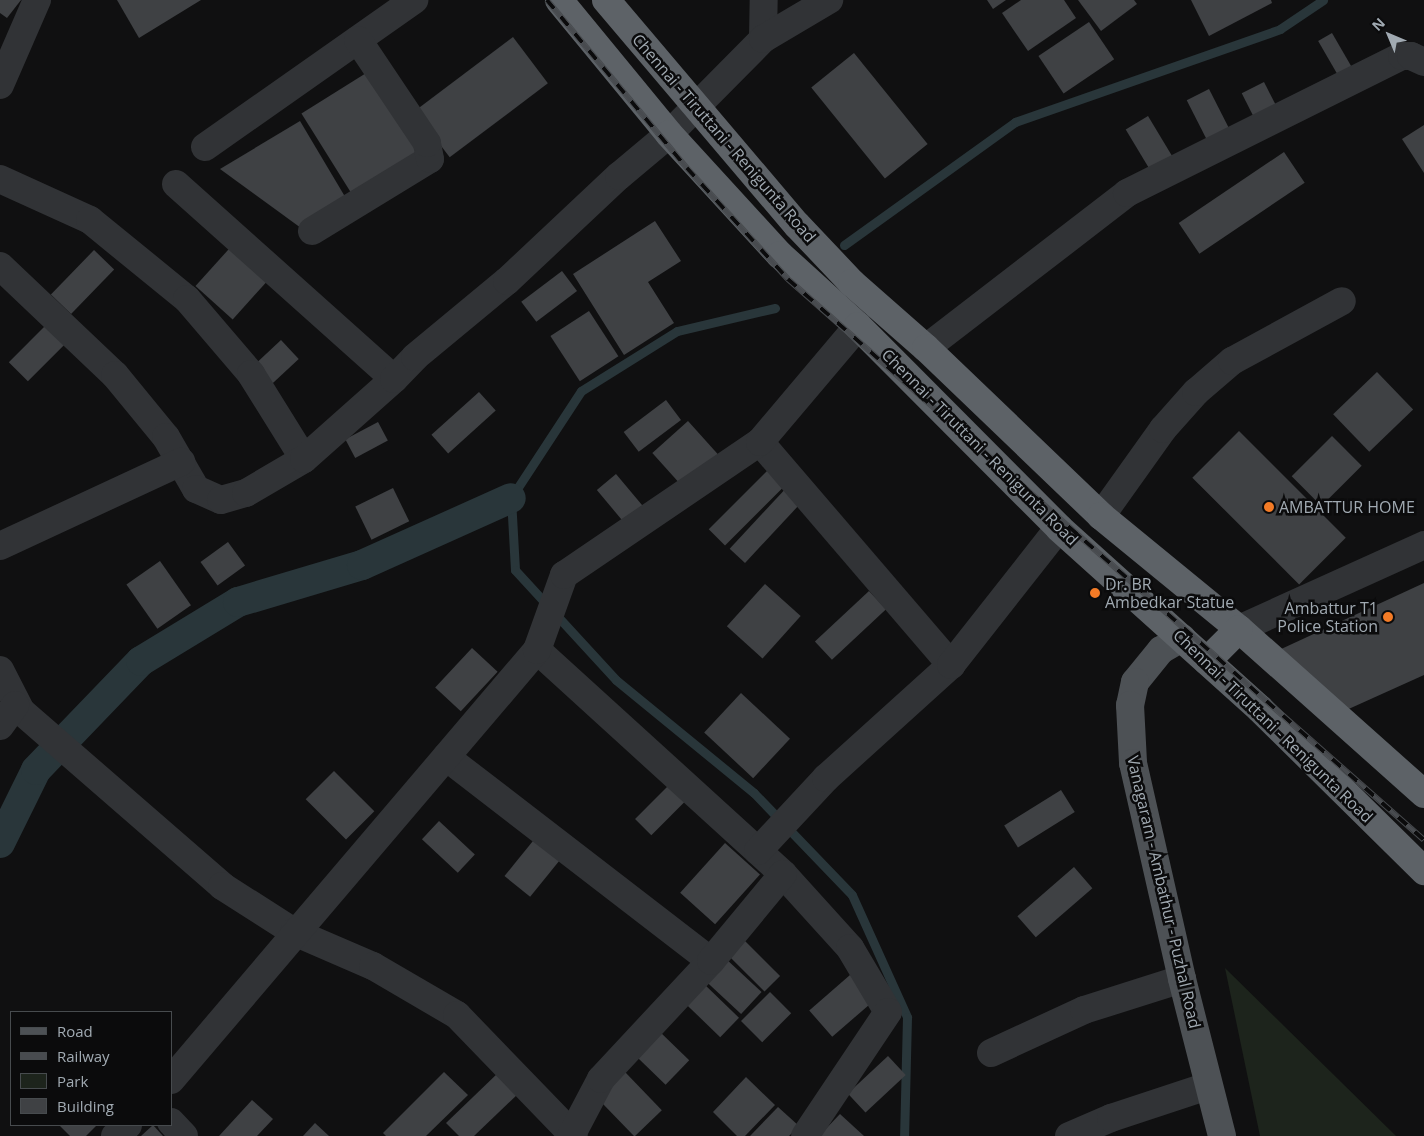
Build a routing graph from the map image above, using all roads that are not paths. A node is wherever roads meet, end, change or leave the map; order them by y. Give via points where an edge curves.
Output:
1 (37, 0) edge
2 (414, 0) edge
3 (559, 0) edge
4 (606, 0) edge
5 (764, 0) edge
6 (829, 0) edge
7 (763, 39) junction
8 (358, 40) junction
9 (1424, 62) edge
10 (0, 85) edge
11 (695, 107) junction
12 (669, 134) junction
13 (205, 147) dead end
14 (0, 179) edge
15 (176, 184) dead end
16 (312, 231) dead end
17 (0, 266) edge
18 (1342, 301) dead end
19 (858, 326) junction
20 (926, 348) junction
21 (394, 379) junction
22 (760, 442) junction
23 (304, 459) junction
24 (180, 462) junction
25 (1101, 516) junction
26 (1059, 528) junction
27 (1424, 545) edge
28 (0, 546) edge
29 (1239, 629) junction
30 (1182, 638) junction
31 (537, 650) junction
32 (1208, 661) junction
33 (951, 665) junction
34 (0, 670) edge
35 (12, 714) edge
36 (446, 757) junction
37 (1424, 794) edge
38 (758, 851) junction
39 (1424, 871) edge
40 (783, 874) junction
41 (294, 932) junction
42 (711, 961) junction
43 (1182, 979) junction
44 (991, 1053) dead end
45 (172, 1079) edge
46 (1208, 1086) junction
47 (172, 1123) edge
48 (127, 1126) edge
49 (572, 1135) edge
50 (115, 1136) edge
51 (184, 1136) edge
52 (805, 1136) edge
53 (1069, 1136) edge
54 (1222, 1136) edge

1 - 10 street
2 - 8 street
3 - 12 highway, Chennai - Tiruttani - Renigunta Road
4 - 11 highway, Chennai - Tiruttani - Renigunta Road
5 - 7 street
6 - 7 street
7 - 11 street
8 - 13 street
8 - 16 street via 427,143 430,159
9 - 20 street via 1402,56 1127,193
11 - 12 street
11 - 20 highway, Chennai - Tiruttani - Renigunta Road via 852,283
12 - 19 highway, Chennai - Tiruttani - Renigunta Road via 780,255
12 - 21 street via 507,281 415,356
14 - 23 street via 90,220 187,299 251,374
15 - 21 street
17 - 24 street via 115,375 166,437
18 - 25 street via 1232,361 1196,392 1163,430
19 - 22 street
19 - 26 highway, Chennai - Tiruttani - Renigunta Road
20 - 25 highway, Chennai - Tiruttani - Renigunta Road
21 - 23 street
22 - 31 street via 564,575
22 - 33 street
23 - 24 street via 246,493 221,500 196,489
24 - 28 street
25 - 29 highway, Chennai - Tiruttani - Renigunta Road
26 - 30 highway, Chennai - Tiruttani - Renigunta Road
26 - 33 street
27 - 29 street
29 - 32 highway
29 - 37 highway, Chennai - Tiruttani - Renigunta Road
30 - 32 highway, Chennai - Tiruttani - Renigunta Road
30 - 43 main road, Vanagaram - Ambathur - Puzhal Road via 1148,662 1135,682 1130,705 1132,763
31 - 36 street
31 - 38 street
32 - 39 highway, Chennai - Tiruttani - Renigunta Road
33 - 38 street via 826,778
34 - 35 street
35 - 41 street via 74,760 222,886
36 - 41 street
36 - 42 street
38 - 40 street
40 - 42 street
40 - 52 street via 850,948 888,1012
41 - 45 street
41 - 49 street via 374,966 456,1015
42 - 49 street via 601,1079
43 - 44 street via 1084,1010
43 - 46 main road, Vanagaram - Ambathur - Puzhal Road
46 - 53 street via 1111,1118
46 - 54 main road, Vanagaram - Ambathur - Puzhal Road
47 - 51 street
48 - 50 street

